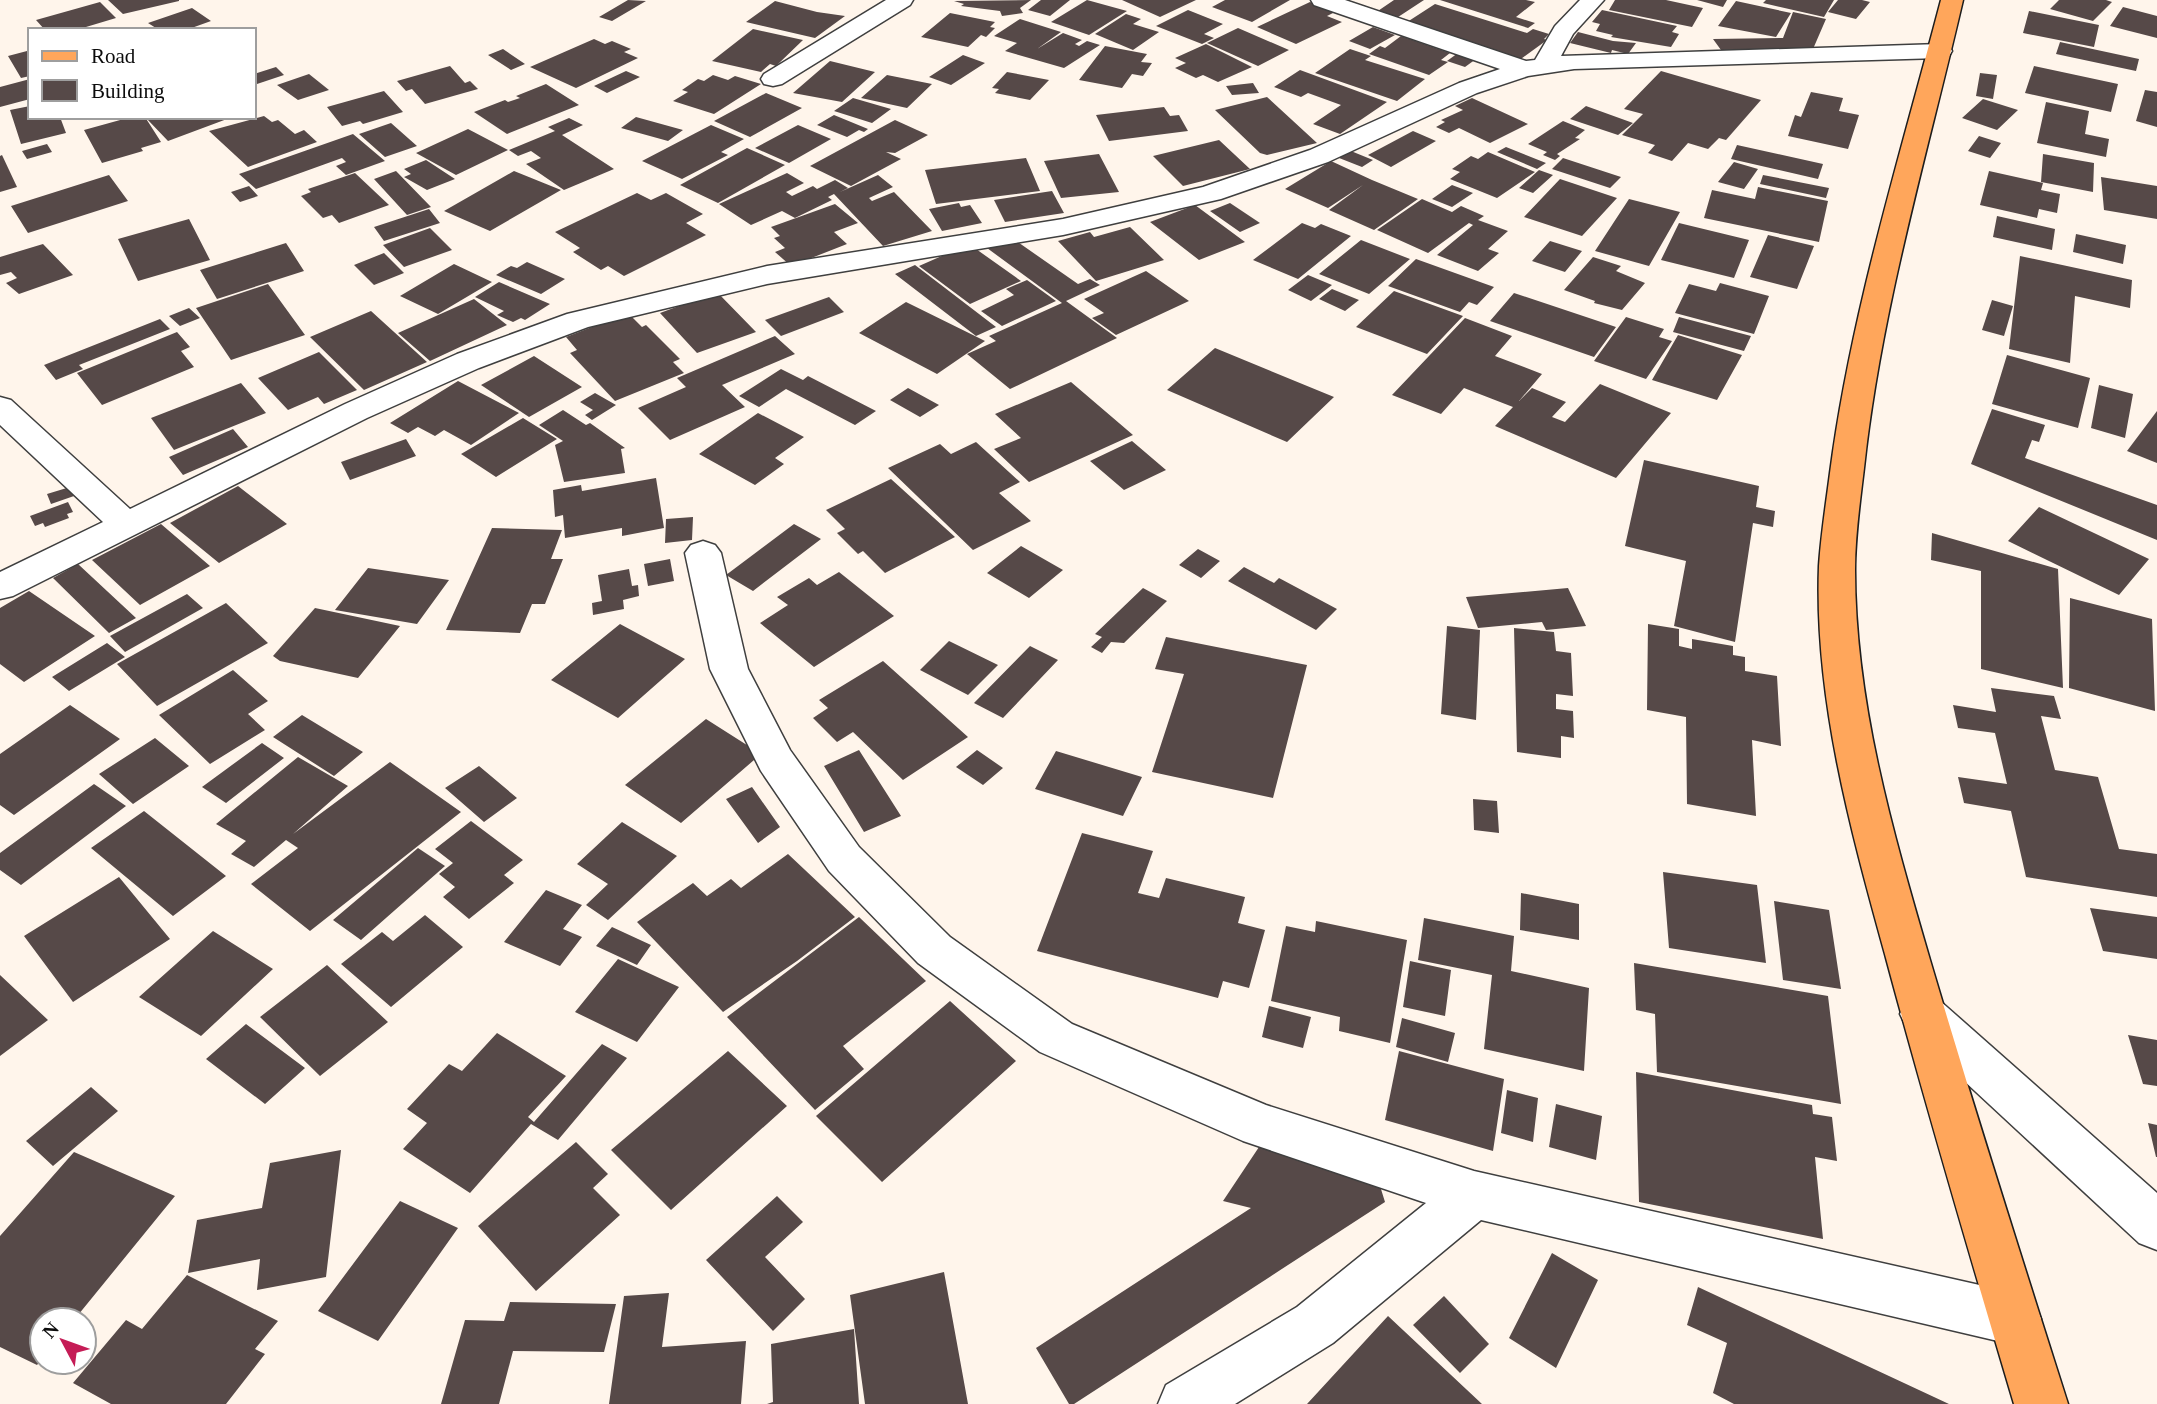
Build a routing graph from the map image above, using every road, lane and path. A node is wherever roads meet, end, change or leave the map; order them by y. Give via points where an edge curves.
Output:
1 (902, 0) edge
2 (1322, 0) edge
3 (1593, 0) edge
4 (1952, 0) edge
5 (1940, 51) junction
6 (1534, 68) junction
7 (773, 79) dead end
8 (0, 407) edge
9 (126, 524) junction
10 (703, 553) dead end
11 (0, 587) edge
12 (1923, 1014) junction
13 (1474, 1195) junction
14 (2157, 1226) edge
15 (2015, 1319) junction
16 (1185, 1404) edge
17 (2041, 1404) edge

1 - 7 street
2 - 6 street
3 - 6 street
4 - 5 main road
5 - 6 street via 1574,62
5 - 12 main road via 1871,322 1849,444 1837,566 1840,652 1854,735 1885,879
6 - 9 street via 1468,88 1320,156 1211,193 1063,227 767,275 578,320 468,360
8 - 9 street
9 - 11 street
10 - 13 street via 729,668 775,760 844,859 934,950 1056,1038 1260,1125
12 - 14 street
12 - 15 main road
13 - 15 street
13 - 16 street via 1315,1325
15 - 17 main road

